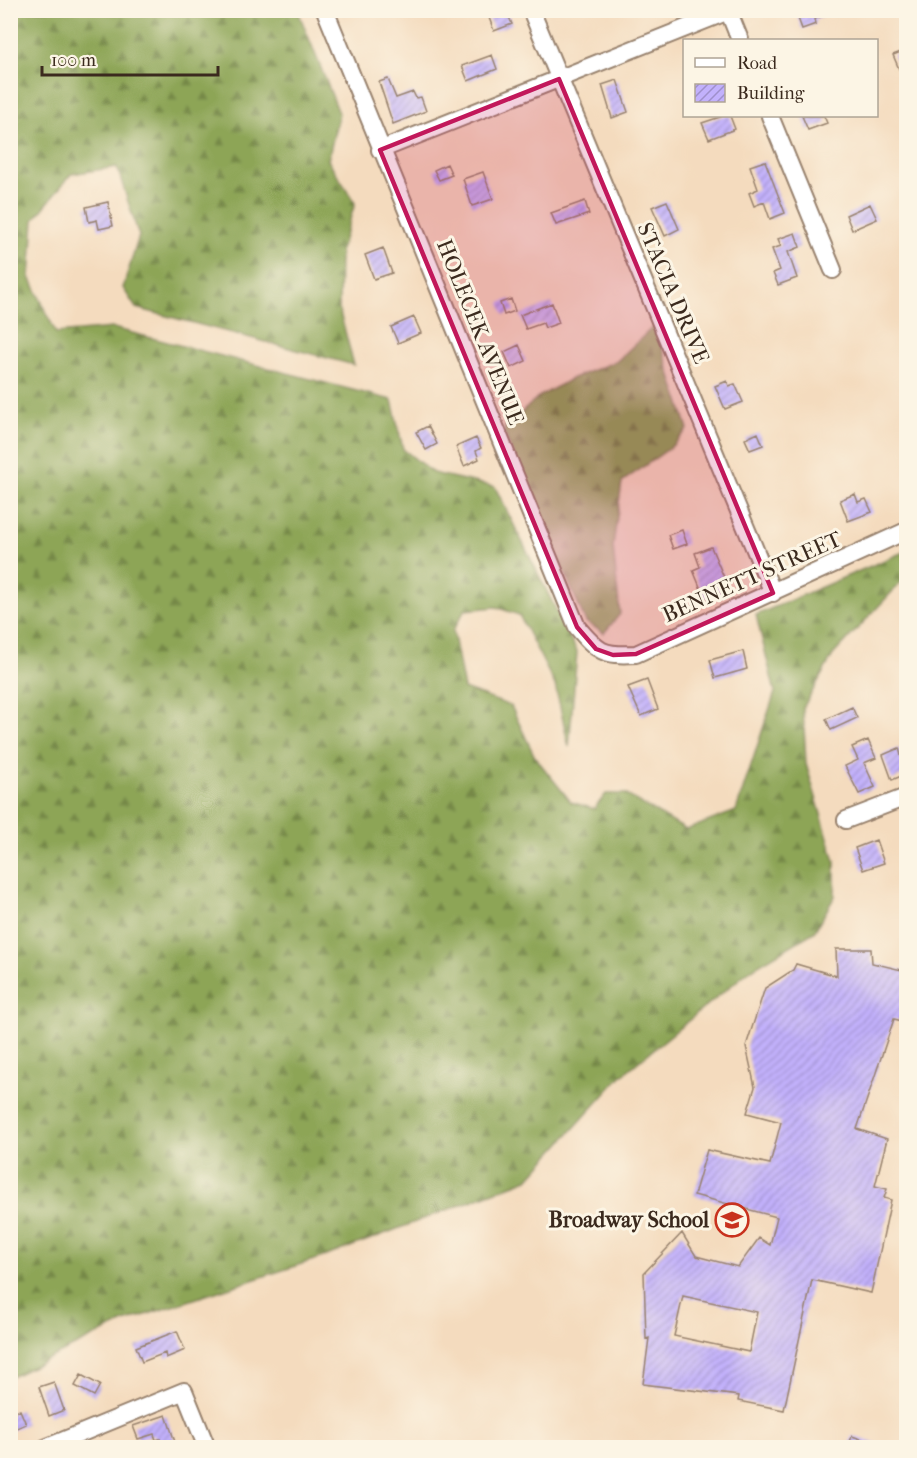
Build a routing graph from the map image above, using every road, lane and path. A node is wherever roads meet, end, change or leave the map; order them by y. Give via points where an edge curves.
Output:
1 (325, 10) edge
2 (531, 10) edge
3 (729, 11) edge
4 (740, 39) edge
5 (559, 79) junction
6 (770, 117) edge
7 (380, 150) junction
8 (833, 270) dead end
9 (906, 531) edge
10 (773, 593) junction
11 (613, 655) joint
12 (906, 797) edge
13 (846, 820) dead end
14 (45, 1448) edge
15 (207, 1448) edge

1 - 7 street, HOLECEK AVENUE
2 - 5 street, STACIA DRIVE
3 - 4 street
3 - 5 street
5 - 7 street
5 - 10 street, STACIA DRIVE
6 - 8 street
7 - 11 street, HOLECEK AVENUE via 577,627 596,649
9 - 10 street, BENNETT STREET
10 - 11 street, BENNETT STREET via 636,654
12 - 13 street
14 - 15 street via 184,1391

